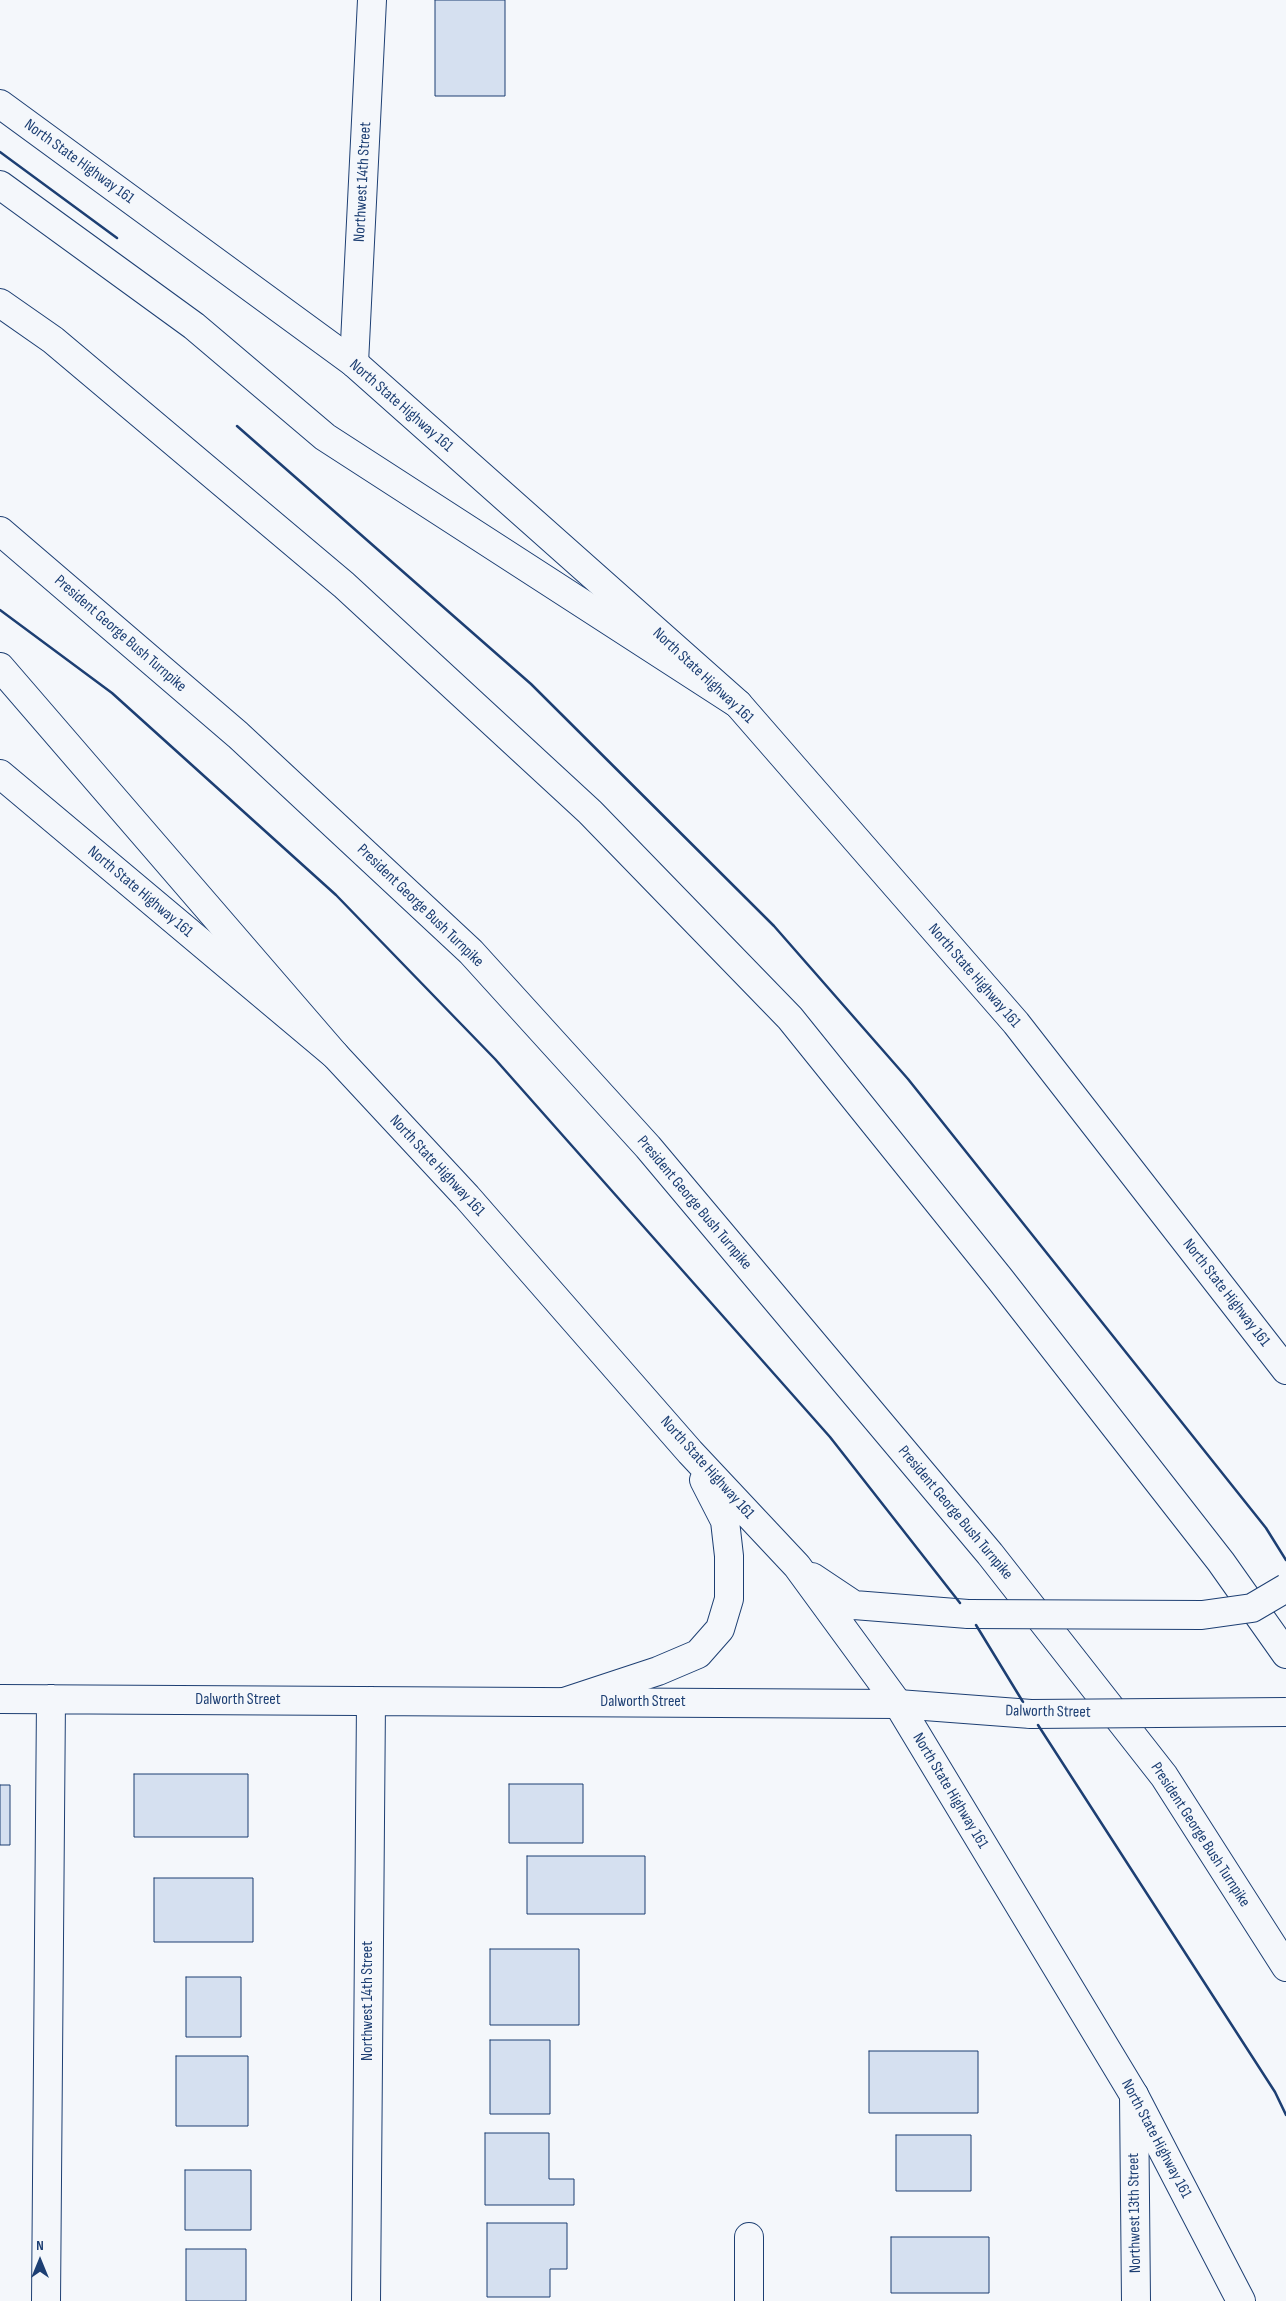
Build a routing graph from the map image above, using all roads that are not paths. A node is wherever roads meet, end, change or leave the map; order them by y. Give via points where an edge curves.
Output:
1 (372, 0) edge
2 (0, 104) edge
3 (0, 186) edge
4 (0, 303) edge
5 (354, 363) junction
6 (0, 531) edge
7 (0, 667) edge
8 (738, 704) junction
9 (0, 774) edge
10 (335, 1055) junction
11 (1286, 1370) edge
12 (690, 1452) junction
13 (797, 1566) junction
14 (1286, 1588) edge
15 (1286, 1654) edge
16 (0, 1699) edge
17 (50, 1699) junction
18 (371, 1701) junction
19 (564, 1702) junction
20 (898, 1704) junction
21 (1286, 1712) edge
22 (1286, 1967) edge
23 (1134, 2096) junction
24 (749, 2237) dead end
25 (46, 2301) edge
26 (366, 2301) edge
27 (749, 2301) edge
28 (1136, 2301) edge
29 (1241, 2301) edge

1 - 5 main road, Northwest 14th Street
2 - 5 main road, North State Highway 161
3 - 8 main road via 194,326 325,438
4 - 15 main road via 53,340 344,585 590,812 790,1018 1208,1546
5 - 8 main road, North State Highway 161
6 - 22 main road, President George Bush Turnpike via 238,735 471,952 648,1147 990,1554 1164,1776
7 - 10 main road
8 - 11 main road, North State Highway 161 via 1016,1023
9 - 10 main road, North State Highway 161
10 - 12 main road, North State Highway 161 via 467,1197
12 - 13 main road, North State Highway 161
12 - 19 main road via 724,1521 729,1556 729,1598 720,1628 698,1654 658,1671
13 - 14 main road, bridge via 854,1605 968,1614 1202,1615 1252,1608
13 - 20 main road, North State Highway 161
16 - 17 main road, Dalworth Street
17 - 18 main road, Dalworth Street
17 - 25 main road
18 - 19 main road, Dalworth Street
18 - 26 main road, Northwest 14th Street
19 - 20 main road, Dalworth Street
20 - 21 main road, Dalworth Street, bridge via 1030,1714
20 - 23 main road, North State Highway 161
23 - 28 main road, Northwest 13th Street
23 - 29 main road, North State Highway 161
24 - 27 main road

